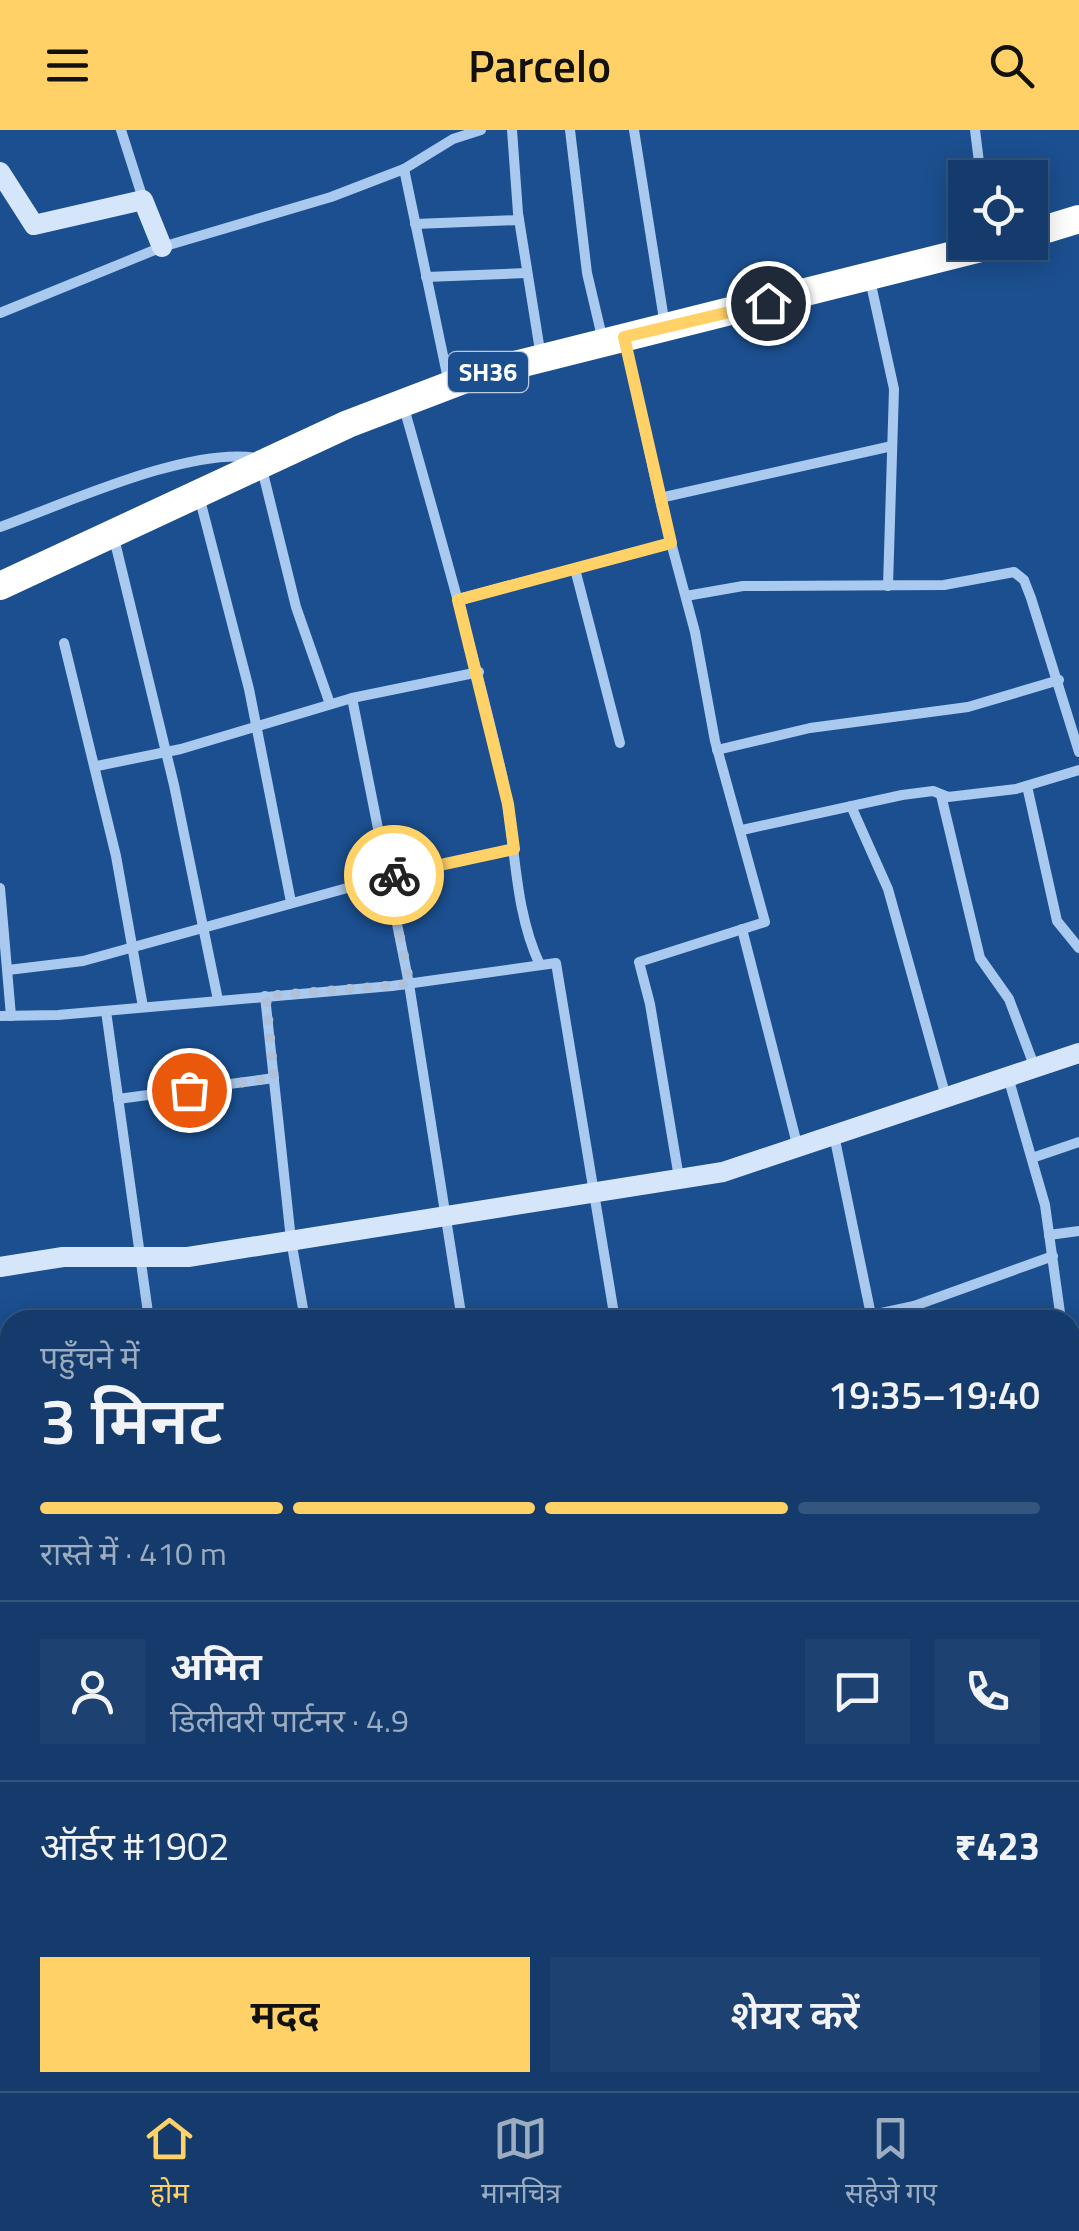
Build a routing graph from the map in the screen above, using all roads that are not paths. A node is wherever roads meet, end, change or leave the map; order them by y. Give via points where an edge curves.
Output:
1 (121, 130) edge
2 (481, 130) edge
3 (512, 130) edge
4 (570, 130) edge
5 (634, 130) edge
6 (975, 130) edge
7 (979, 160) edge
8 (404, 169) junction
9 (0, 172) edge
10 (143, 200) junction
11 (1079, 219) edge
12 (519, 220) junction
13 (415, 224) junction
14 (1048, 228) edge
15 (162, 247) junction
16 (948, 257) edge
17 (526, 273) junction
18 (426, 276) junction
19 (870, 278) junction
20 (0, 313) edge
21 (666, 327) junction
22 (614, 339) junction
23 (541, 357) junction
24 (450, 386) junction
25 (403, 404) junction
26 (892, 446) junction
27 (267, 463) junction
28 (199, 496) junction
29 (660, 498) junction
30 (0, 527) edge
31 (113, 534) junction
32 (671, 543) junction
33 (575, 569) junction
34 (0, 586) edge
35 (888, 586) junction
36 (686, 596) junction
37 (458, 600) junction
38 (64, 643) dead end
39 (479, 672) junction
40 (1060, 680) junction
41 (352, 698) junction
42 (330, 704) junction
43 (257, 724) junction
44 (620, 743) dead end
45 (717, 750) junction
46 (1079, 750) edge
47 (166, 752) junction
48 (96, 766) junction
49 (1079, 770) edge
50 (1026, 786) junction
51 (942, 794) junction
52 (852, 806) junction
53 (742, 830) junction
54 (514, 849) junction
55 (387, 876) junction
56 (0, 888) edge
57 (291, 902) junction
58 (200, 929) junction
59 (742, 929) junction
60 (132, 948) junction
61 (1079, 948) edge
62 (540, 965) junction
63 (8, 970) junction
64 (410, 984) junction
65 (266, 996) junction
66 (218, 1000) junction
67 (143, 1007) junction
68 (106, 1011) junction
69 (6, 1016) edge
70 (1079, 1053) edge
71 (1035, 1068) junction
72 (1008, 1077) junction
73 (274, 1078) junction
74 (946, 1096) junction
75 (118, 1099) junction
76 (833, 1132) junction
77 (1079, 1142) edge
78 (797, 1144) junction
79 (1032, 1158) junction
80 (679, 1178) junction
81 (597, 1191) junction
82 (448, 1215) junction
83 (1079, 1231) edge
84 (1050, 1236) junction
85 (292, 1240) junction
86 (1053, 1256) junction
87 (140, 1257) junction
88 (0, 1267) edge
89 (148, 1310) edge
90 (303, 1310) edge
91 (461, 1310) edge
92 (614, 1310) edge
93 (870, 1310) edge
94 (895, 1310) edge
95 (1059, 1310) edge

1 - 10 street
2 - 8 street
3 - 12 street
4 - 22 street via 587,273
5 - 21 street
6 - 7 street
8 - 13 street
8 - 15 street
9 - 10 street via 34,225
10 - 15 street
11 - 14 highway
12 - 13 street
12 - 17 street
13 - 18 street
15 - 20 street
16 - 19 highway, SH36
17 - 18 street
17 - 23 street
18 - 24 street
19 - 21 highway, SH36
19 - 26 street via 894,389
21 - 22 highway, SH36
22 - 23 highway, SH36
22 - 29 street
23 - 24 highway, SH36
24 - 25 highway, SH36
25 - 27 highway, SH36
25 - 37 street
26 - 29 street
26 - 35 street
27 - 28 highway, SH36
27 - 30 street via 232,454 188,462
27 - 42 street via 296,608
28 - 31 highway, SH36
28 - 43 street
29 - 32 street
31 - 34 highway, SH36
31 - 47 street
32 - 33 street
32 - 36 street
33 - 37 street
33 - 44 street
35 - 36 street via 743,586
35 - 40 street via 1014,572 1024,580
36 - 45 street
37 - 39 street
38 - 48 street
39 - 41 street
39 - 54 street
40 - 45 street via 968,707 810,728
40 - 46 street
41 - 42 street
41 - 55 street
42 - 43 street
43 - 47 street
43 - 57 street
45 - 53 street
47 - 48 street
47 - 58 street
48 - 60 street
49 - 50 street
50 - 51 street
50 - 61 street via 1057,922
51 - 52 street
51 - 71 street via 980,958 1009,999
52 - 53 street
52 - 74 street via 888,889
53 - 59 street via 765,922
54 - 55 street
54 - 62 street via 526,927
55 - 57 street
55 - 64 street
56 - 63 street
57 - 58 street
58 - 60 street
58 - 66 street
59 - 78 street
59 - 80 street via 638,962
60 - 63 street via 83,962
60 - 67 street
62 - 64 street
62 - 81 street via 556,963
63 - 69 street
64 - 65 street
64 - 82 street
65 - 66 street
65 - 73 street
66 - 67 street
67 - 68 street
68 - 69 street
68 - 75 street
70 - 71 street
71 - 72 street
72 - 74 street
72 - 79 street
73 - 75 street
73 - 85 street
74 - 76 street
75 - 87 street
76 - 78 street
76 - 93 street
77 - 79 street
78 - 80 street via 723,1172
79 - 84 street
80 - 81 street
81 - 82 street
81 - 92 street
82 - 85 street
82 - 91 street
83 - 84 street
84 - 86 street
85 - 87 street via 188,1257
85 - 90 street
86 - 94 street
86 - 95 street
87 - 88 street
87 - 89 street

